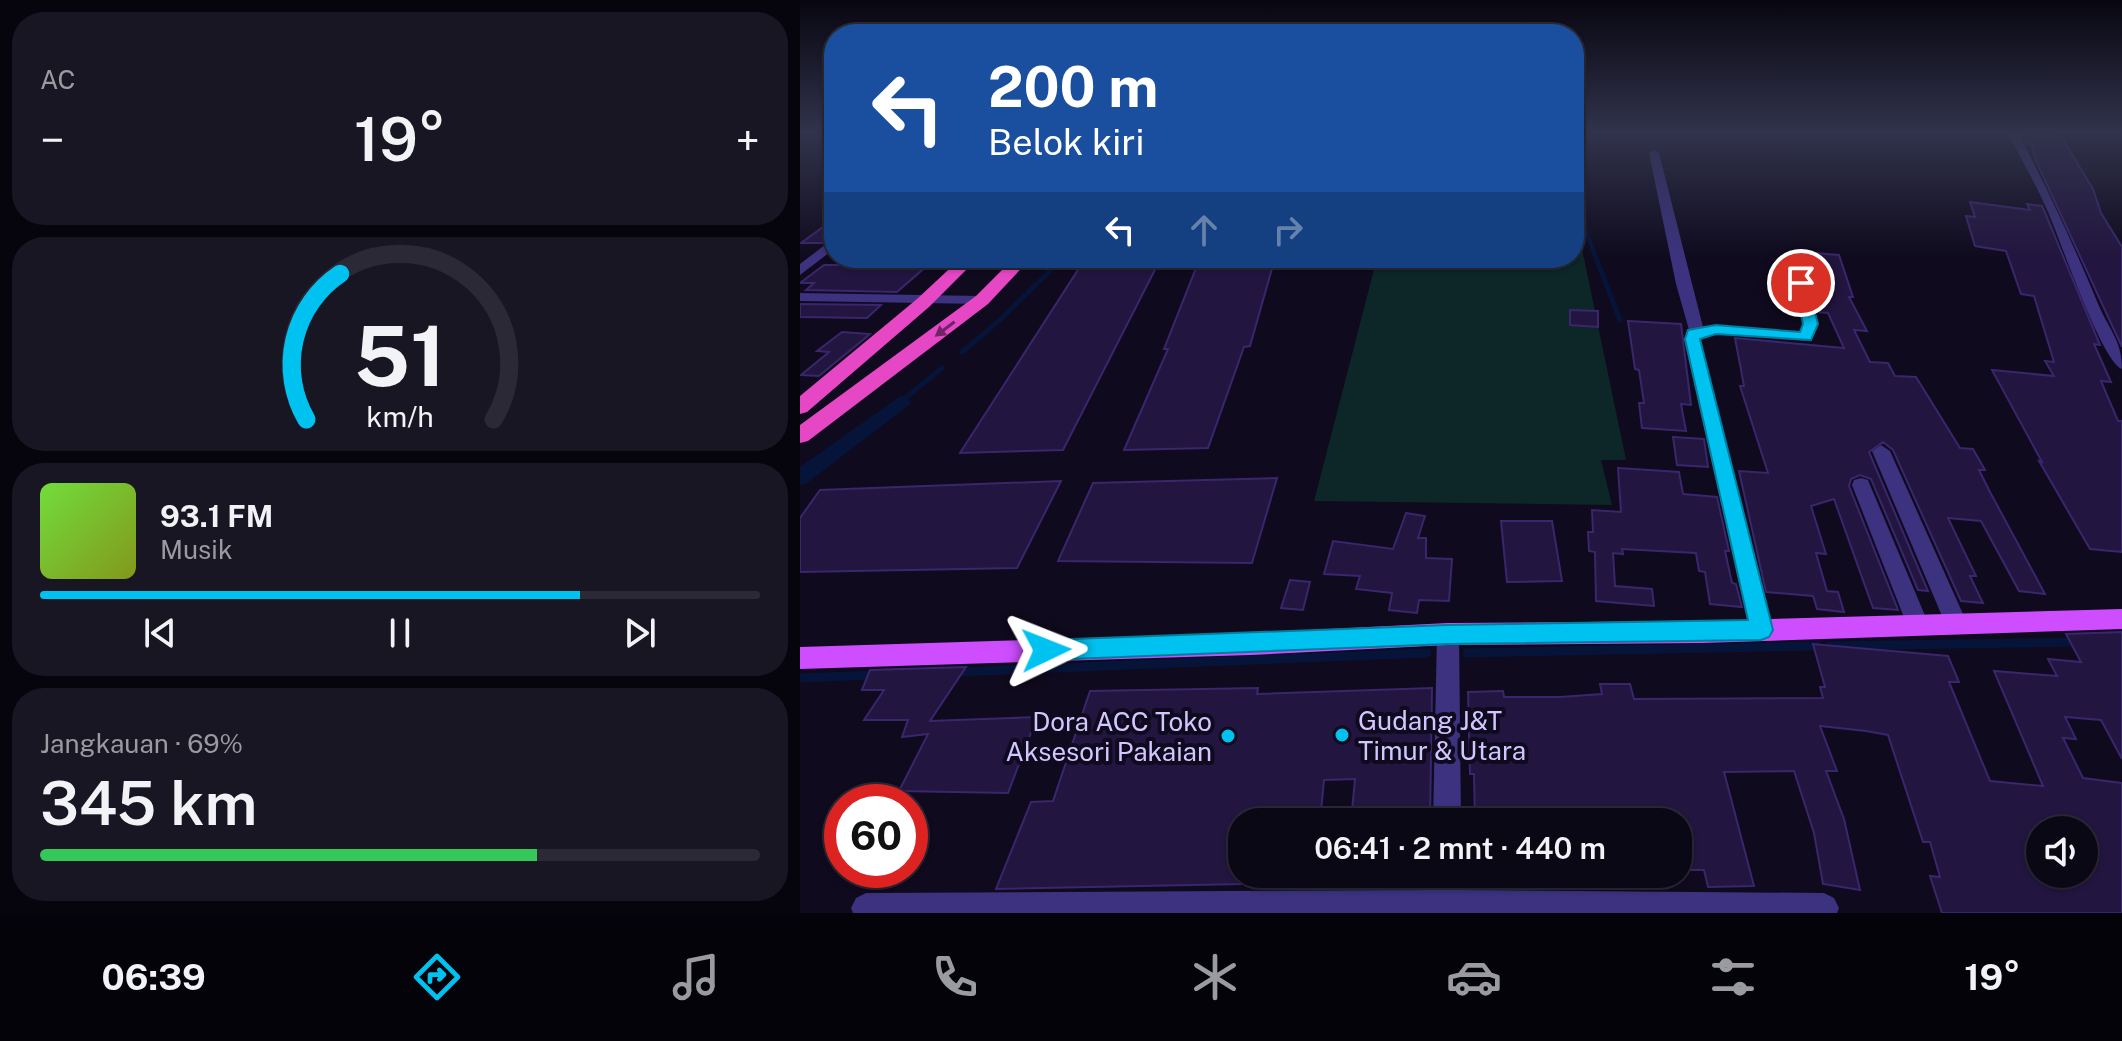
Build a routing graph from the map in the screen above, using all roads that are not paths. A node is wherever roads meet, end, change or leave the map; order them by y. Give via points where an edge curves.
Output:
1 (1659, 174) edge
2 (2034, 174) edge
3 (824, 251) edge
4 (960, 268) edge
5 (1013, 268) edge
6 (800, 271) edge
7 (1797, 272) dead end
8 (800, 297) edge
9 (926, 300) junction
10 (982, 300) junction
11 (1697, 332) junction
12 (2122, 364) edge
13 (800, 407) edge
14 (808, 430) edge
15 (1881, 451) dead end
16 (1861, 485) dead end
17 (2122, 619) edge
18 (1956, 623) junction
19 (1918, 625) junction
20 (1761, 630) junction
21 (1448, 634) junction
22 (800, 658) edge
23 (1447, 808) edge
24 (1447, 888) edge
25 (866, 908) dead end
26 (1824, 908) dead end
27 (1447, 909) edge

1 - 11 street
2 - 12 street
3 - 6 street
4 - 9 highway
5 - 10 highway
7 - 11 street via 1810,324 1806,337
8 - 9 street
9 - 10 street
9 - 13 highway
10 -> 14 highway
11 - 20 street via 1692,339
15 - 18 street
16 - 19 street
17 - 18 main road
18 - 19 main road
19 - 20 main road
20 - 21 main road
21 - 22 main road
21 - 23 street
24 - 27 street
25 - 27 street
26 - 27 street

